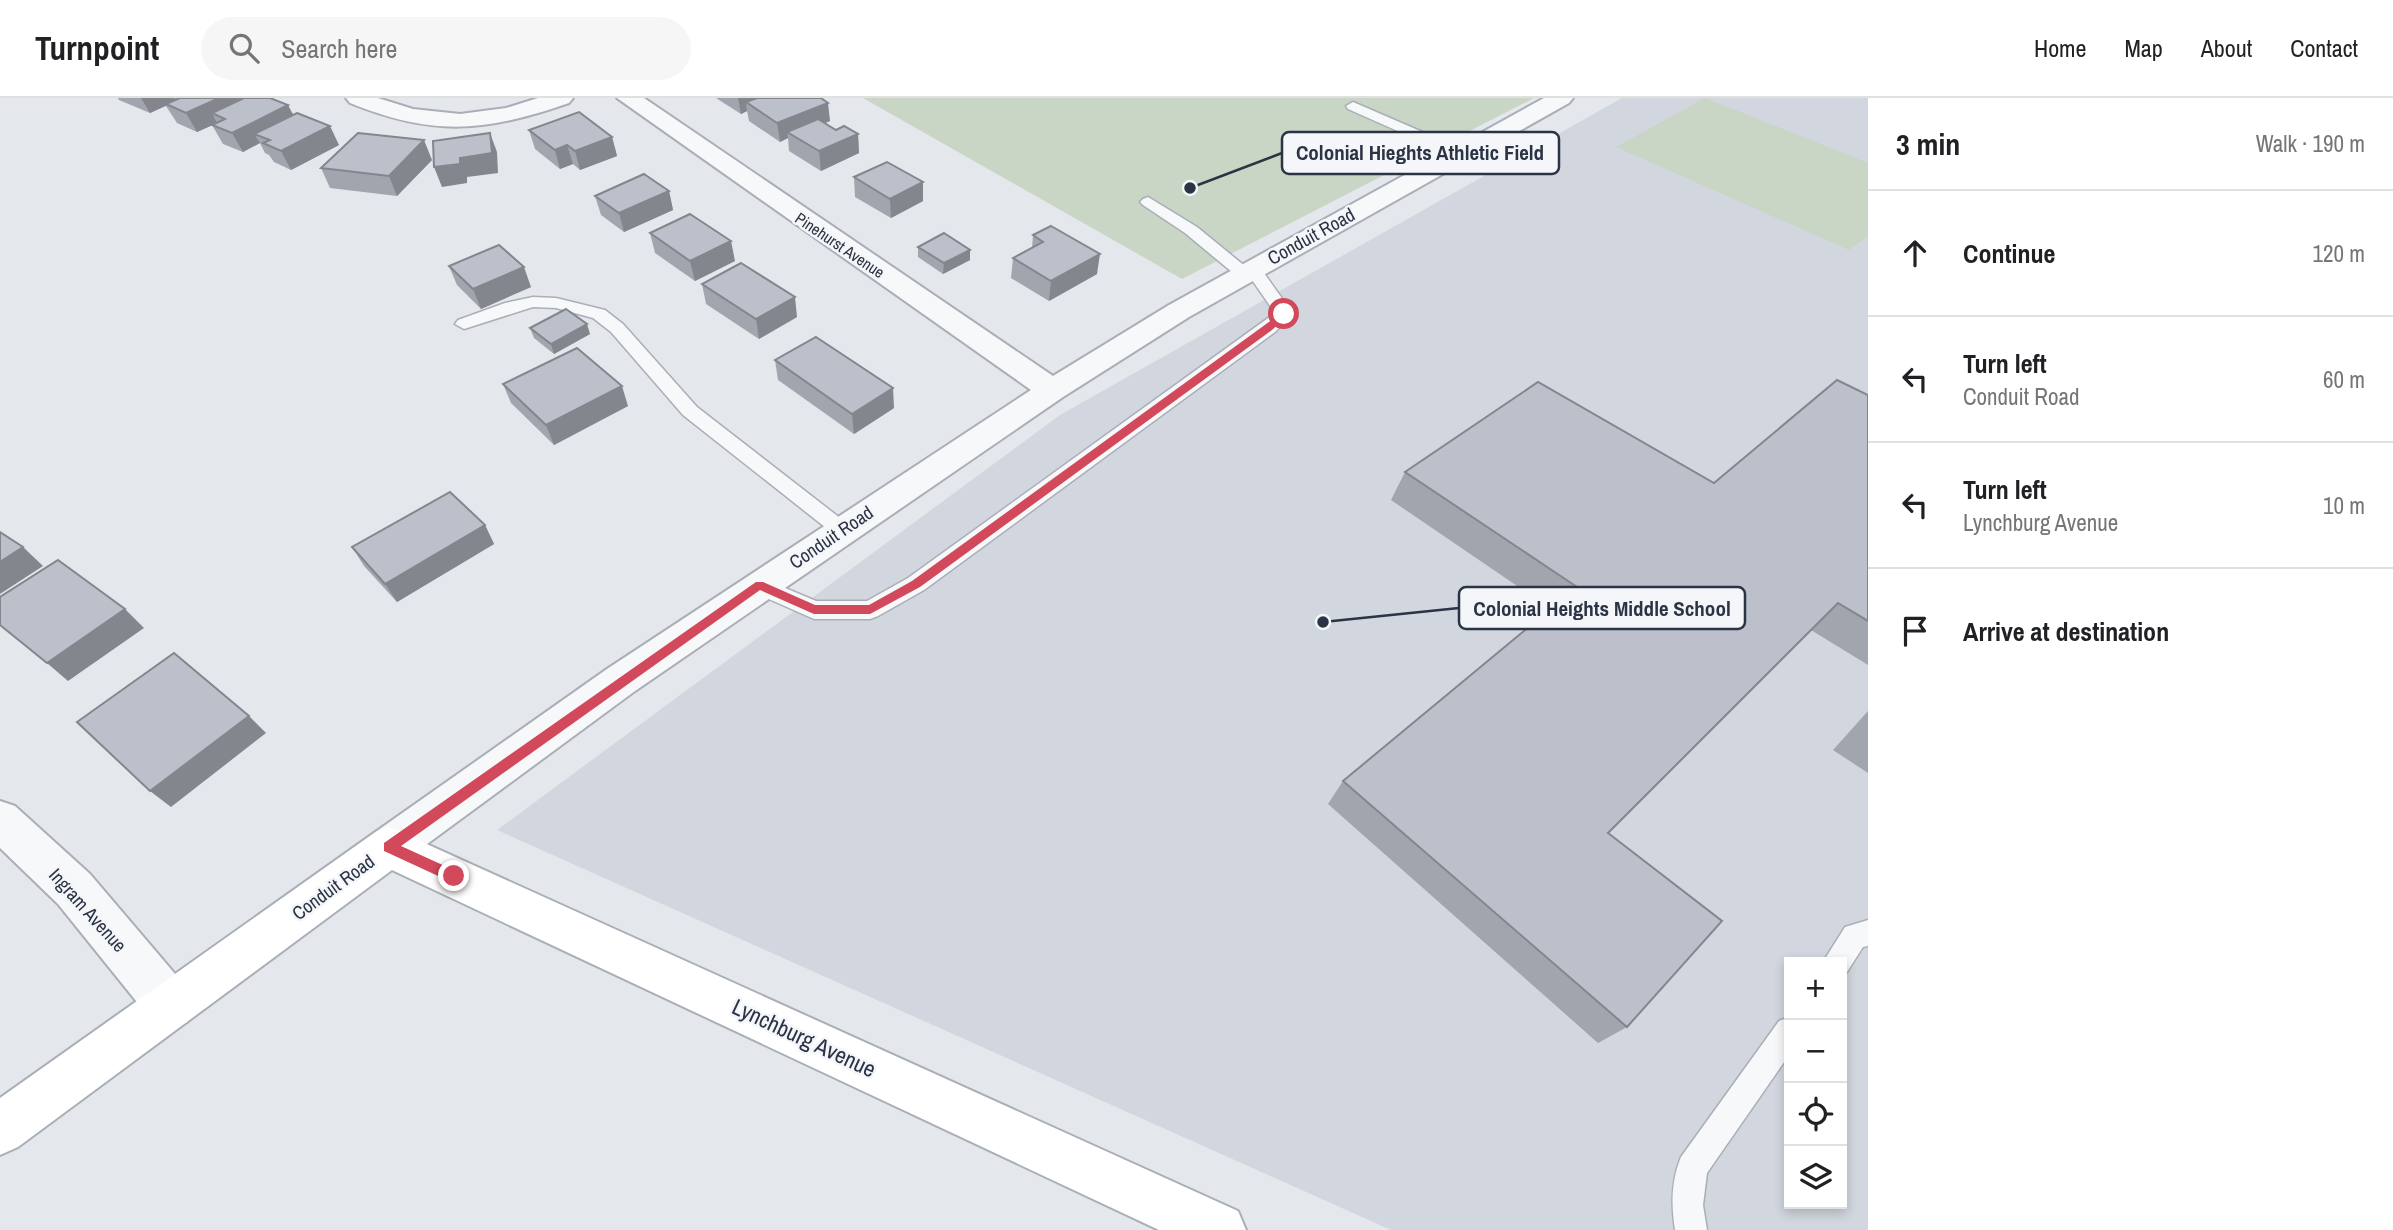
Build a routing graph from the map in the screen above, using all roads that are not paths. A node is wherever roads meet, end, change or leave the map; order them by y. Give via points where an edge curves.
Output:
1 (358, 98) edge
2 (561, 98) edge
3 (629, 98) edge
4 (1561, 98) edge
5 (1353, 106) dead end
6 (1459, 153) junction
7 (1148, 202) dead end
8 (1249, 271) junction
9 (464, 324) dead end
10 (1052, 390) junction
11 (842, 530) junction
12 (760, 585) junction
13 (0, 820) edge
14 (389, 847) junction
15 (1868, 933) edge
16 (1841, 957) edge
17 (170, 1005) junction
18 (1784, 1038) edge
19 (0, 1129) edge
20 (1219, 1230) edge
21 (1691, 1230) edge

1 - 2 street via 402,115 456,122 524,111
3 - 10 street, Pinehurst Avenue
4 - 6 street, Conduit Road
5 - 6 lane
6 - 8 street, Conduit Road
7 - 8 lane
8 - 10 street, Conduit Road
8 - 12 lane via 1284,314 916,584 870,610 814,610
9 - 11 lane via 533,302 599,314 617,328 690,411
10 - 11 street, Conduit Road
11 - 12 street, Conduit Road
12 - 14 street, Conduit Road
13 - 17 street, Ingram Avenue via 74,889
14 - 17 street, Conduit Road
14 - 20 street, Lynchburg Avenue
15 - 16 lane via 1856,936
17 - 19 street, Conduit Road
18 - 21 lane via 1692,1168 1687,1205

